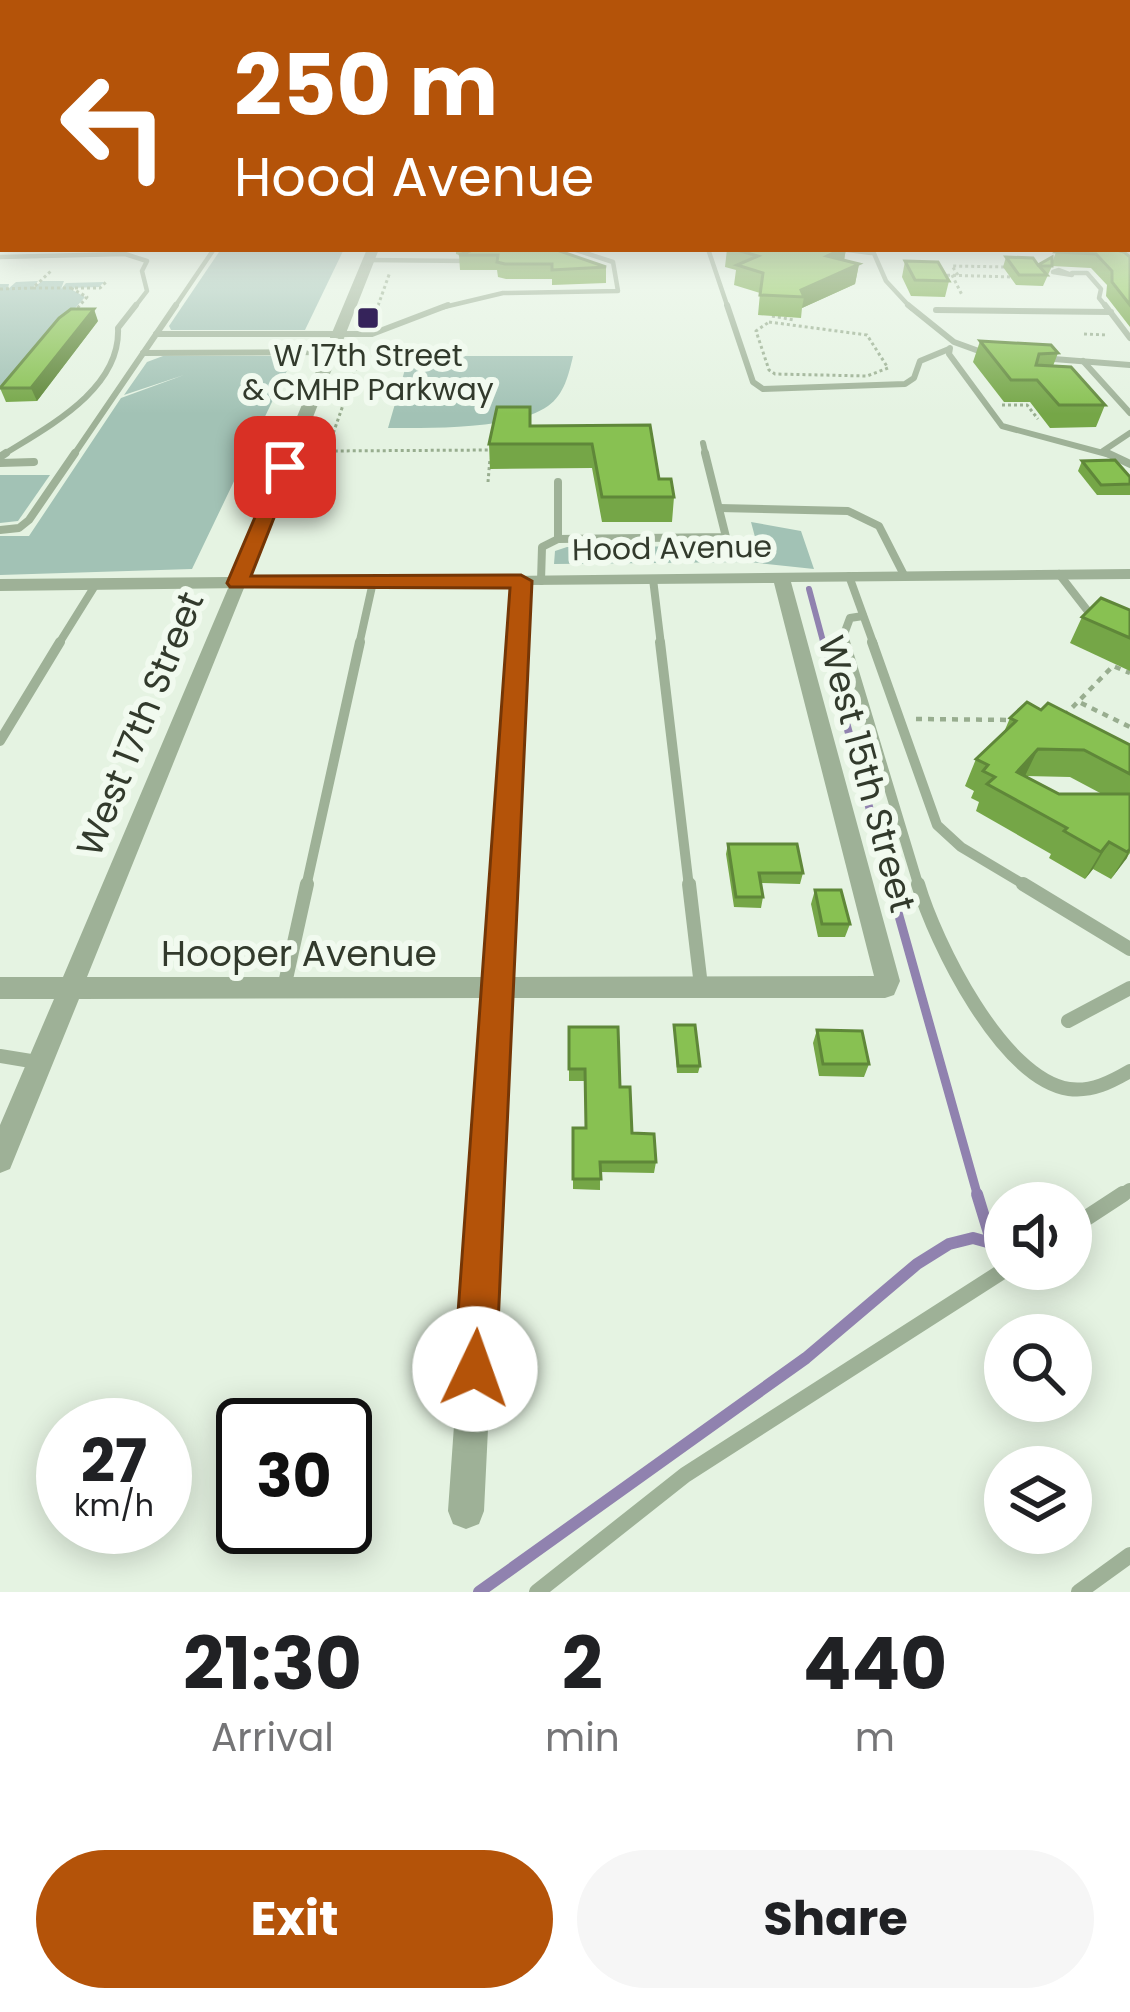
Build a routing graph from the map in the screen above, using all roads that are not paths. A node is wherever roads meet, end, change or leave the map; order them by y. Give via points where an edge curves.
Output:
1 (145, 265) edge
2 (203, 265) edge
3 (367, 265) edge
4 (614, 265) edge
5 (714, 265) edge
6 (879, 265) edge
7 (1058, 275) edge
8 (936, 310) dead end
9 (1111, 312) junction
10 (155, 334) junction
11 (1130, 338) edge
12 (335, 343) junction
13 (953, 346) junction
14 (143, 353) junction
15 (991, 354) edge
16 (1037, 358) edge
17 (1083, 361) junction
18 (1130, 364) edge
19 (1079, 381) edge
20 (1101, 381) junction
21 (1130, 412) edge
22 (1130, 433) edge
23 (703, 442) dead end
24 (1103, 451) junction
25 (0, 460) edge
26 (34, 463) dead end
27 (1130, 464) edge
28 (558, 482) dead end
29 (718, 508) junction
30 (0, 530) edge
31 (558, 539) junction
32 (1059, 574) junction
33 (1130, 574) edge
34 (904, 575) junction
35 (849, 576) junction
36 (781, 577) junction
37 (653, 579) junction
38 (531, 581) junction
39 (238, 583) junction
40 (373, 583) junction
41 (96, 584) junction
42 (0, 585) edge
43 (863, 616) junction
44 (1113, 628) edge
45 (0, 741) edge
46 (1130, 948) edge
47 (885, 987) joint
48 (0, 988) edge
49 (70, 988) junction
50 (284, 988) junction
51 (1130, 988) edge
52 (498, 990) junction
53 (701, 990) junction
54 (1068, 1021) dead end
55 (0, 1056) edge
56 (40, 1062) junction
57 (1130, 1071) edge
58 (0, 1159) edge
59 (1130, 1190) edge
60 (1092, 1214) edge
61 (984, 1283) edge
62 (466, 1511) dead end
63 (1130, 1555) edge
64 (537, 1592) edge
65 (1079, 1592) edge

1 - 25 lane via 147,291 118,328 119,350 77,409
2 - 10 lane
3 - 12 street, West 17th Street
4 - 12 lane via 618,291 464,299
5 - 13 lane via 753,382 764,388 905,384 920,361
6 - 13 lane via 899,299
7 - 9 lane via 1087,273
8 - 9 lane
9 - 11 lane
10 - 12 lane
10 - 14 lane
12 - 14 lane
12 - 39 street, West 17th Street
13 - 15 lane
13 - 24 lane via 949,355 1002,426
14 - 30 lane via 29,520
16 - 17 lane
17 - 18 lane
17 - 20 lane
19 - 20 lane
20 - 21 lane
22 - 24 lane
23 - 29 lane
24 - 27 lane
25 - 26 lane
28 - 31 lane
29 - 31 lane via 726,537
29 - 34 lane via 848,511 879,526
31 - 38 lane via 542,547
32 - 33 street, Hood Avenue
32 - 34 street, Hood Avenue
32 - 44 lane via 1088,616
34 - 35 street, Hood Avenue
35 - 36 street, Hood Avenue
35 - 43 lane
36 - 37 street, Hood Avenue
36 - 47 street, West 15th Street
37 - 38 street, Hood Avenue
37 - 53 lane
38 - 40 street, Hood Avenue
38 - 52 street
39 - 40 street, Hood Avenue
39 - 41 street, Hood Avenue
39 - 49 street, West 17th Street
40 - 50 lane
41 - 42 street, Hood Avenue
41 - 45 lane
43 - 46 lane via 929,808 946,836
43 - 57 lane via 850,618 844,637 929,921 967,995 999,1038 1066,1089 1101,1087
47 - 53 street, Hooper Avenue
48 - 49 street, Hooper Avenue
49 - 50 street, Hooper Avenue
49 - 56 street, West 17th Street
50 - 52 street, Hooper Avenue
51 - 54 lane
52 - 53 street, Hooper Avenue
52 - 62 street
55 - 56 lane
56 - 58 street, West 17th Street
59 - 60 lane
61 - 64 lane via 685,1475
63 - 65 lane

